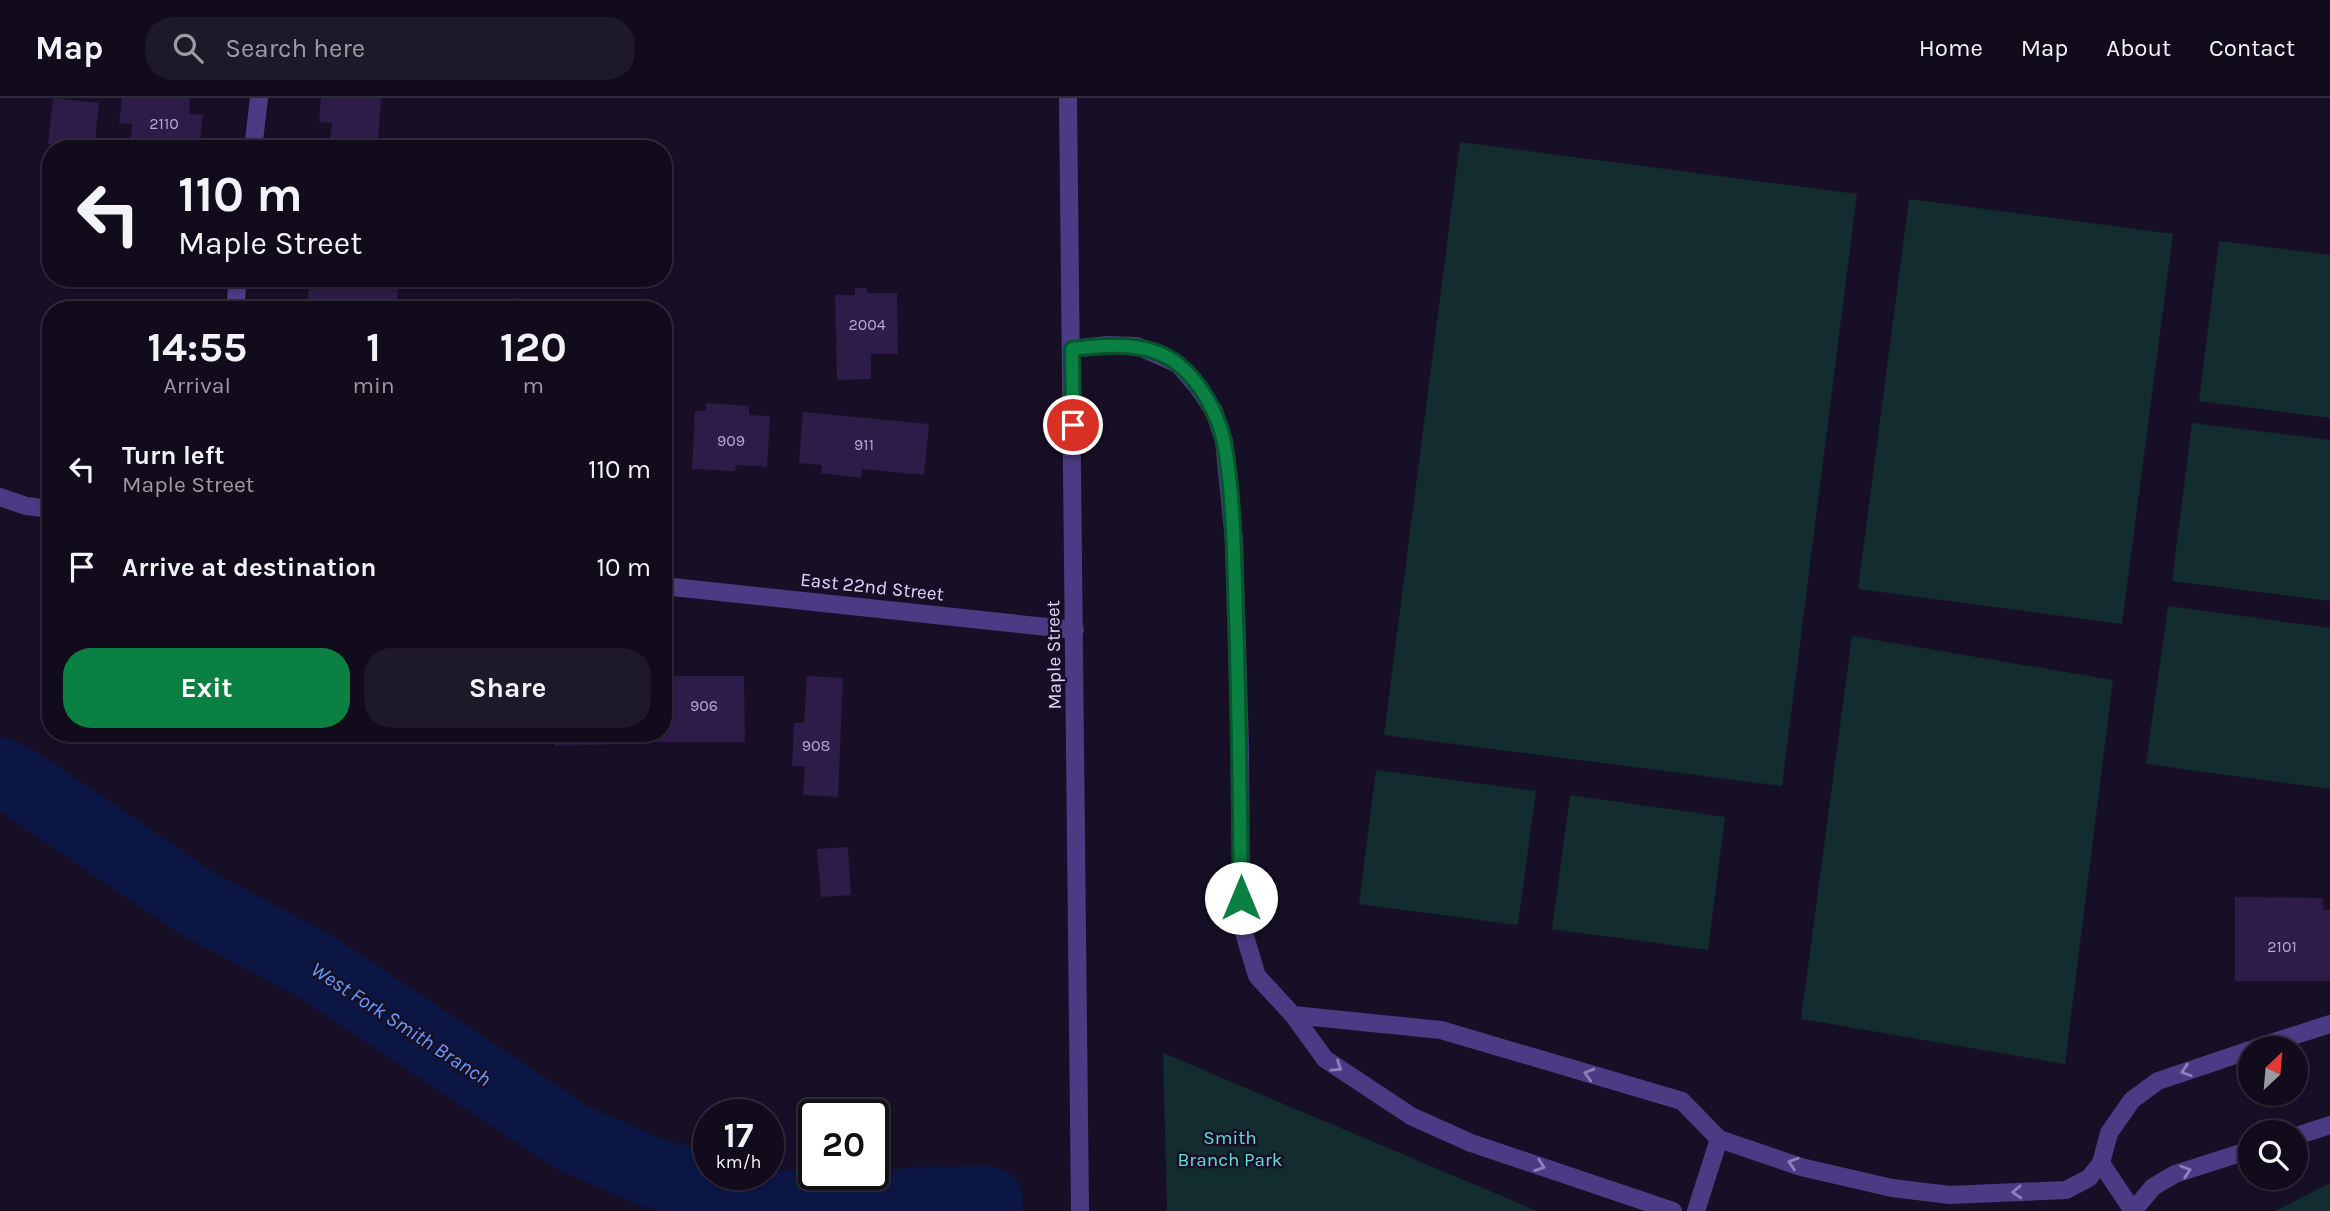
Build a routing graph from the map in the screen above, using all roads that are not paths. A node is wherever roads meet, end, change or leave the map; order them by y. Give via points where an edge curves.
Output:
1 (259, 98) edge
2 (1068, 98) edge
3 (254, 140) edge
4 (1072, 349) junction
5 (0, 497) edge
6 (42, 508) edge
7 (672, 587) edge
8 (1075, 630) junction
9 (1293, 1015) junction
10 (2330, 1024) edge
11 (2293, 1036) edge
12 (2238, 1054) edge
13 (2330, 1125) edge
14 (2308, 1132) edge
15 (1719, 1139) junction
16 (2238, 1154) edge
17 (2101, 1163) junction
18 (1080, 1211) edge
19 (1673, 1211) edge
20 (1696, 1211) edge
21 (2133, 1211) edge

1 - 3 street
2 - 4 street, Maple Street
4 - 8 street, Maple Street
4 - 9 street via 1137,346 1178,364 1214,411 1224,441 1234,540 1244,933 1257,976
5 - 6 street
7 - 8 street, East 22nd Street
8 - 18 street, Maple Street
15 -> 9 street via 1682,1101 1441,1030
9 -> 19 street via 1325,1059 1411,1116 1471,1143
10 - 11 street
12 -> 17 street via 2158,1081 2132,1100 2109,1133
13 - 14 street
17 -> 15 street via 2090,1178 2066,1189 1950,1195 1892,1188 1801,1167
15 - 20 street
21 -> 16 street via 2152,1187 2175,1174
17 - 21 street

